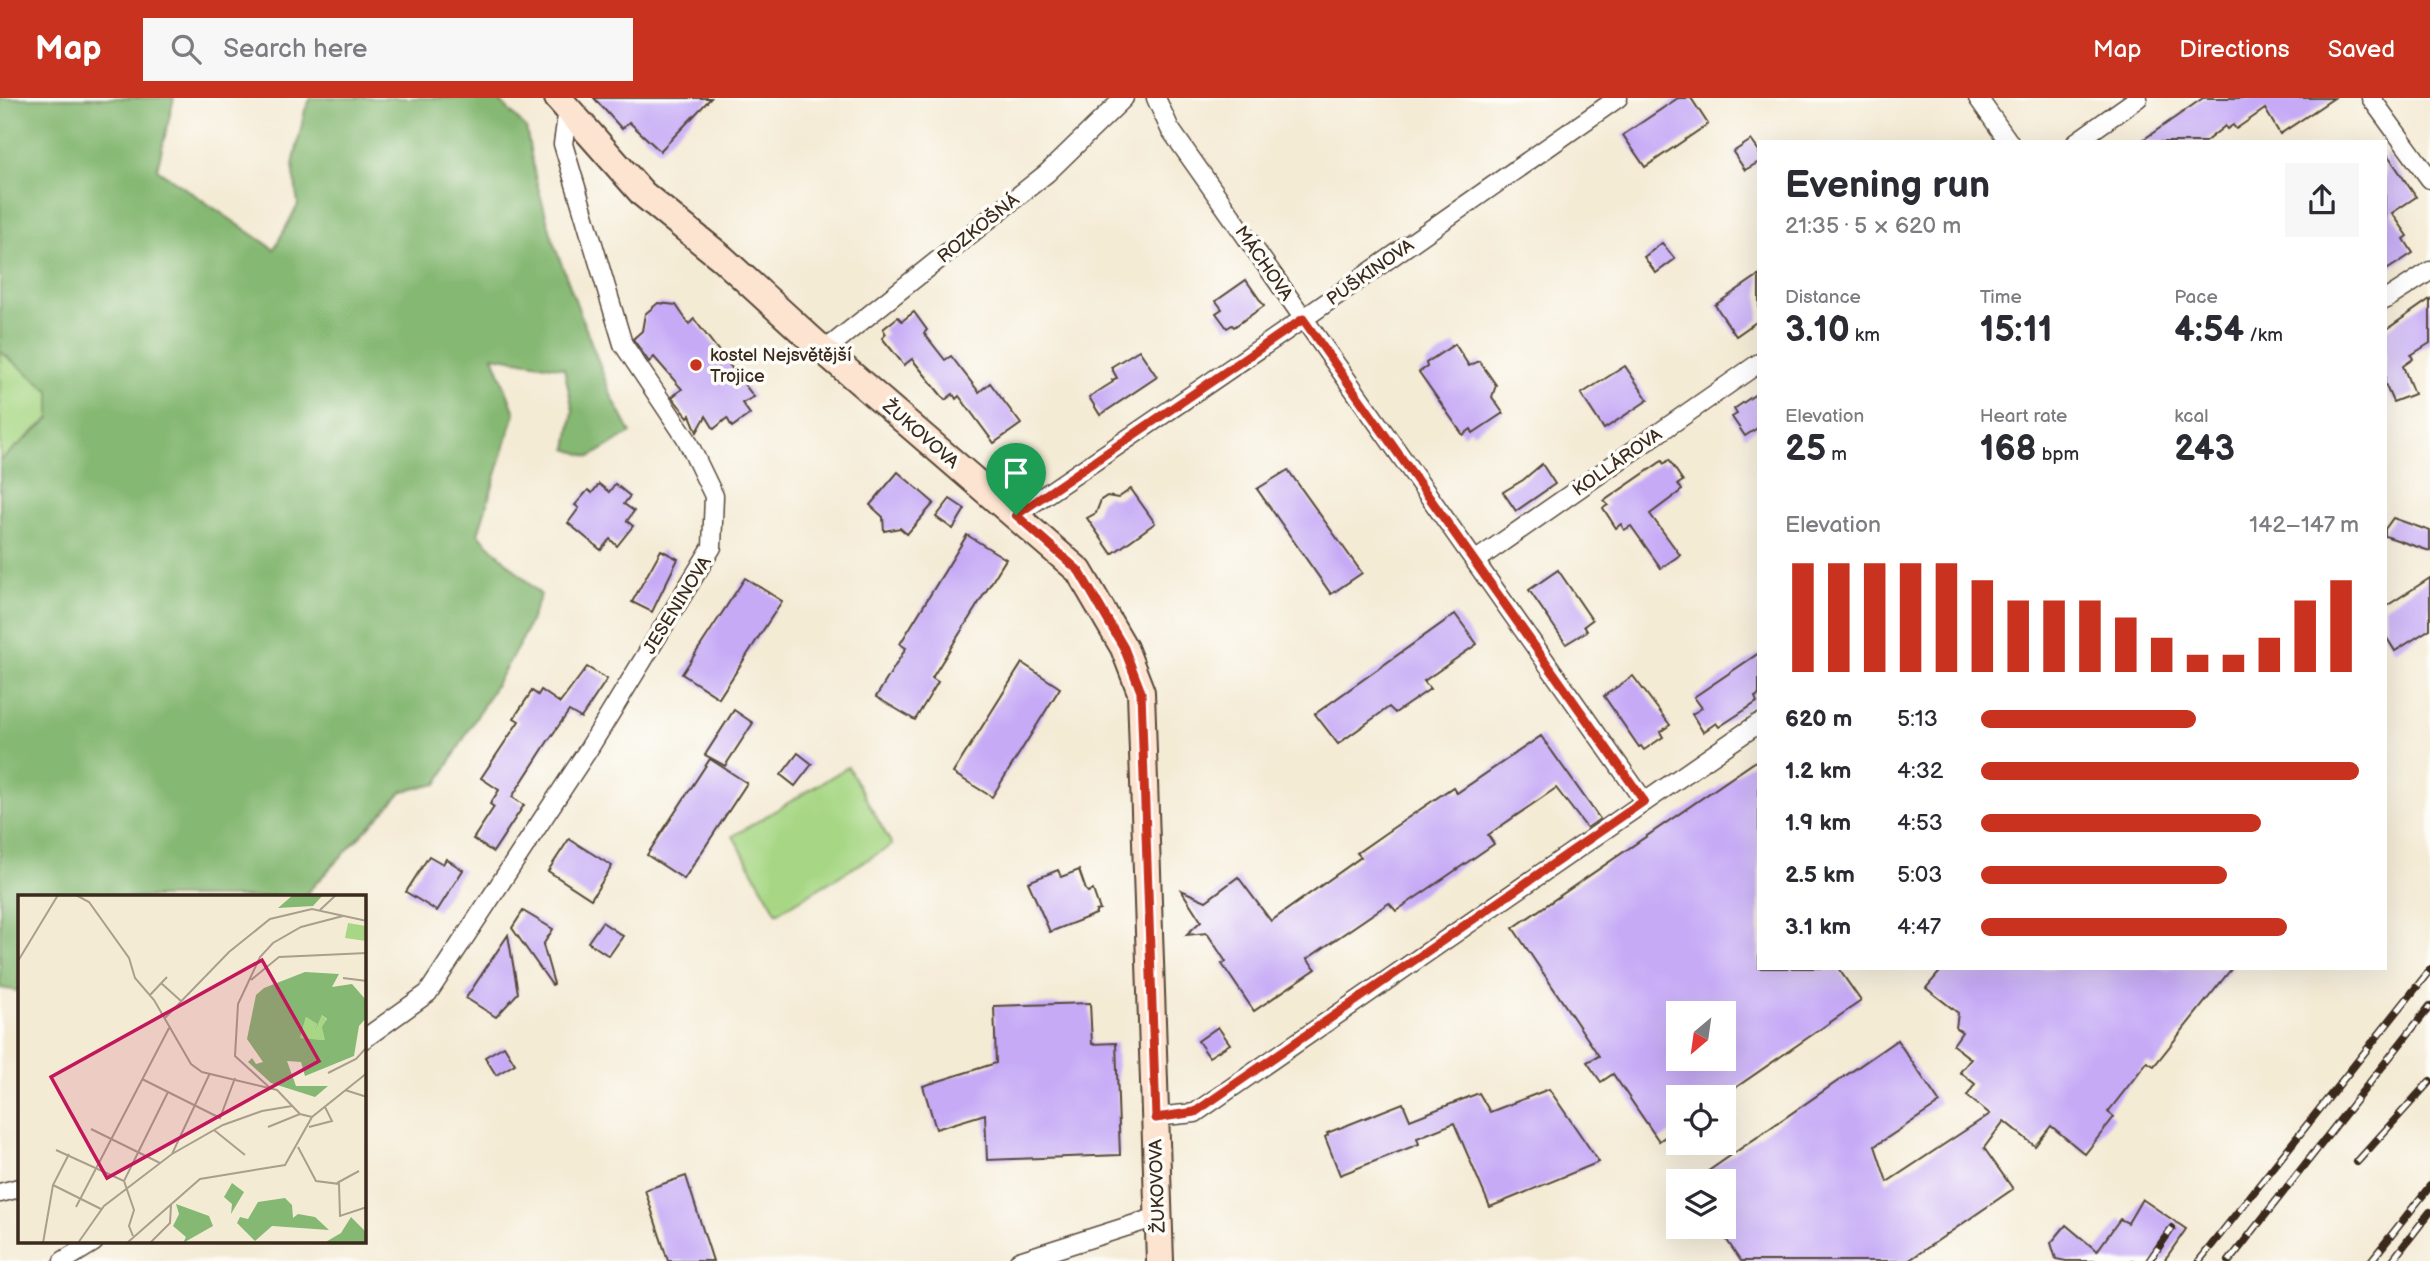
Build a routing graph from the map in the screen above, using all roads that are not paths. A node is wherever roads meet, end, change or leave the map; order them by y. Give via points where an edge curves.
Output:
1 (1124, 98) edge
2 (1156, 98) edge
3 (1618, 98) edge
4 (1978, 98) edge
5 (2138, 98) edge
6 (2371, 98) edge
7 (563, 104) edge
8 (2008, 140) edge
9 (2079, 140) edge
10 (2430, 179) edge
11 (2430, 271) edge
12 (2387, 299) edge
13 (1303, 319) junction
14 (824, 351) junction
15 (1757, 364) edge
16 (1016, 515) junction
17 (1475, 561) junction
18 (1757, 724) edge
19 (1644, 801) junction
20 (366, 1037) edge
21 (1156, 1118) junction
22 (18, 1188) edge
23 (0, 1193) edge
24 (1157, 1217) junction
25 (91, 1244) edge
26 (64, 1261) edge
27 (1019, 1261) edge
28 (1160, 1261) edge

1 - 14 street, ROZKOŠNÁ via 1047,173
2 - 13 street, MÁCHOVA via 1170,129
3 - 13 street, PUŠKINOVA
4 - 8 street
5 - 9 street
6 - 10 street
7 - 14 street, ŽUKOVOVA via 643,194
7 - 20 street, JESENINOVA via 563,144 623,344 686,438 714,496 712,547 587,750 428,993
11 - 12 street
13 - 16 street, PUŠKINOVA
13 - 17 street, MÁCHOVA
14 - 16 street, ŽUKOVOVA
15 - 17 street, KOLLÁROVA
16 - 21 street, ŽUKOVOVA via 1079,571 1124,648 1141,692
17 - 19 street, MÁCHOVA
18 - 19 street
19 - 21 street via 1195,1112
21 - 24 street, ŽUKOVOVA
22 - 23 street
24 - 27 street
24 - 28 street, ŽUKOVOVA
25 - 26 street

